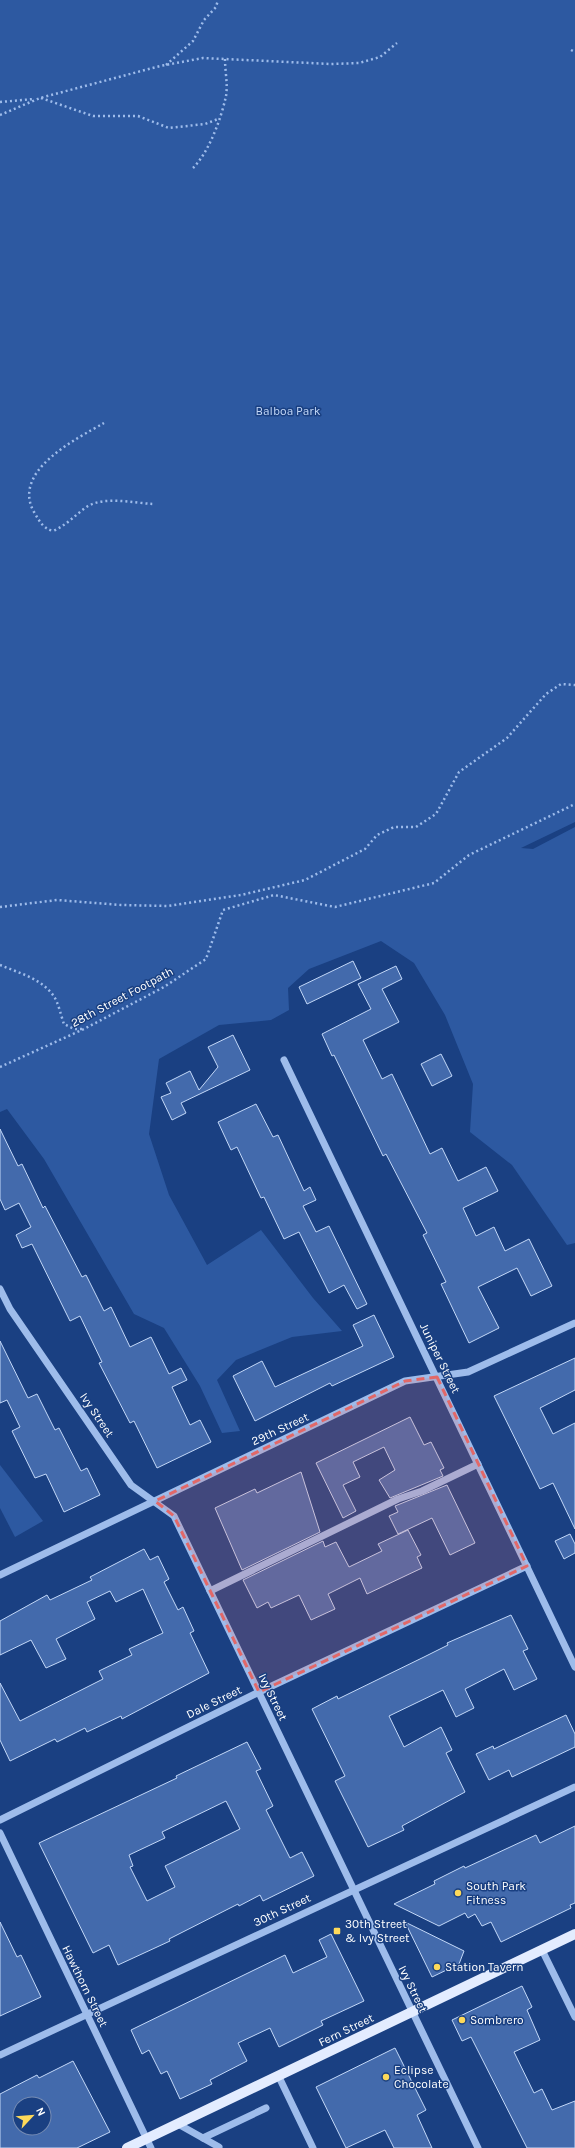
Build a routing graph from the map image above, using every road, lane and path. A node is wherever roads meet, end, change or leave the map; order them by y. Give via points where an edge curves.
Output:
1 (218, 0) edge
2 (396, 43) dead end
3 (571, 50) dead end
4 (575, 52) edge
5 (225, 59) junction
6 (166, 65) junction
7 (40, 98) junction
8 (0, 102) edge
9 (0, 115) edge
10 (218, 119) junction
11 (193, 168) dead end
12 (104, 423) dead end
13 (153, 504) dead end
14 (575, 685) edge
15 (575, 804) edge
16 (0, 907) edge
17 (0, 965) edge
18 (84, 1028) junction
19 (284, 1060) dead end
20 (0, 1067) edge
21 (0, 1288) edge
22 (575, 1323) edge
23 (436, 1377) junction
24 (478, 1464) junction
25 (155, 1501) junction
26 (527, 1566) junction
27 (0, 1575) edge
28 (210, 1591) junction
29 (575, 1667) edge
30 (259, 1692) junction
31 (575, 1787) edge
32 (0, 1820) edge
33 (0, 1833) edge
34 (353, 1889) junction
35 (575, 1934) edge
36 (542, 1950) junction
37 (413, 2012) junction
38 (86, 2014) junction
39 (575, 2017) edge
40 (0, 2055) edge
41 (279, 2077) junction
42 (266, 2108) dead end
43 (178, 2124) junction
44 (203, 2138) junction
45 (148, 2143) edge
46 (218, 2146) dead end
47 (127, 2148) edge
48 (313, 2148) edge
49 (478, 2148) edge

1 - 6 path via 193,41
2 - 5 path via 380,57 359,63
3 - 4 path
5 - 6 path via 203,58
5 - 10 path via 226,96
6 - 7 path
7 - 8 path
7 - 9 path
7 - 10 path via 93,116 138,116 169,128 205,124
10 - 11 path via 203,158
12 - 13 path via 66,445 38,471 28,493 37,518 43,526 53,531 96,503 105,501
14 - 16 path via 561,684 546,694 507,738 459,772 436,814 416,827 394,827 377,835 365,849 306,880 241,895 168,906 57,900
15 - 18 path, 28th Street Footpath via 469,855 434,883 335,908 274,895 222,910 206,959 164,987
17 - 18 path via 39,982 54,996 64,1024 74,1029
18 - 20 path, 28th Street Footpath
19 - 23 street, Juniper Street
21 - 25 street, Ivy Street via 10,1309 131,1486
22 - 23 street, 29th Street via 468,1372
23 - 24 street, Juniper Street
23 - 25 street, 29th Street via 405,1382
24 - 26 street, Juniper Street
24 - 28 street via 422,1491 391,1502
25 - 27 street, 29th Street
25 - 28 street, Ivy Street via 174,1516
26 - 29 street, Juniper Street
26 - 30 street, Dale Street
28 - 30 street, Ivy Street
30 - 32 street, Dale Street
30 - 34 street, Ivy Street
31 - 34 street, 30th Street
33 - 38 street, Hawthorn Street
34 - 37 street, Ivy Street
34 - 38 street, 30th Street
35 - 36 main road, Fern Street
36 - 37 main road, Fern Street
36 - 39 street
37 - 41 main road, Fern Street
37 - 49 street, Ivy Street
38 - 40 street, 30th Street
38 - 45 street, Hawthorn Street
41 - 43 main road, Fern Street
41 - 48 street
42 - 44 street
43 - 44 street
43 - 45 main road, Fern Street
44 - 46 street
45 - 47 main road, Fern Street

